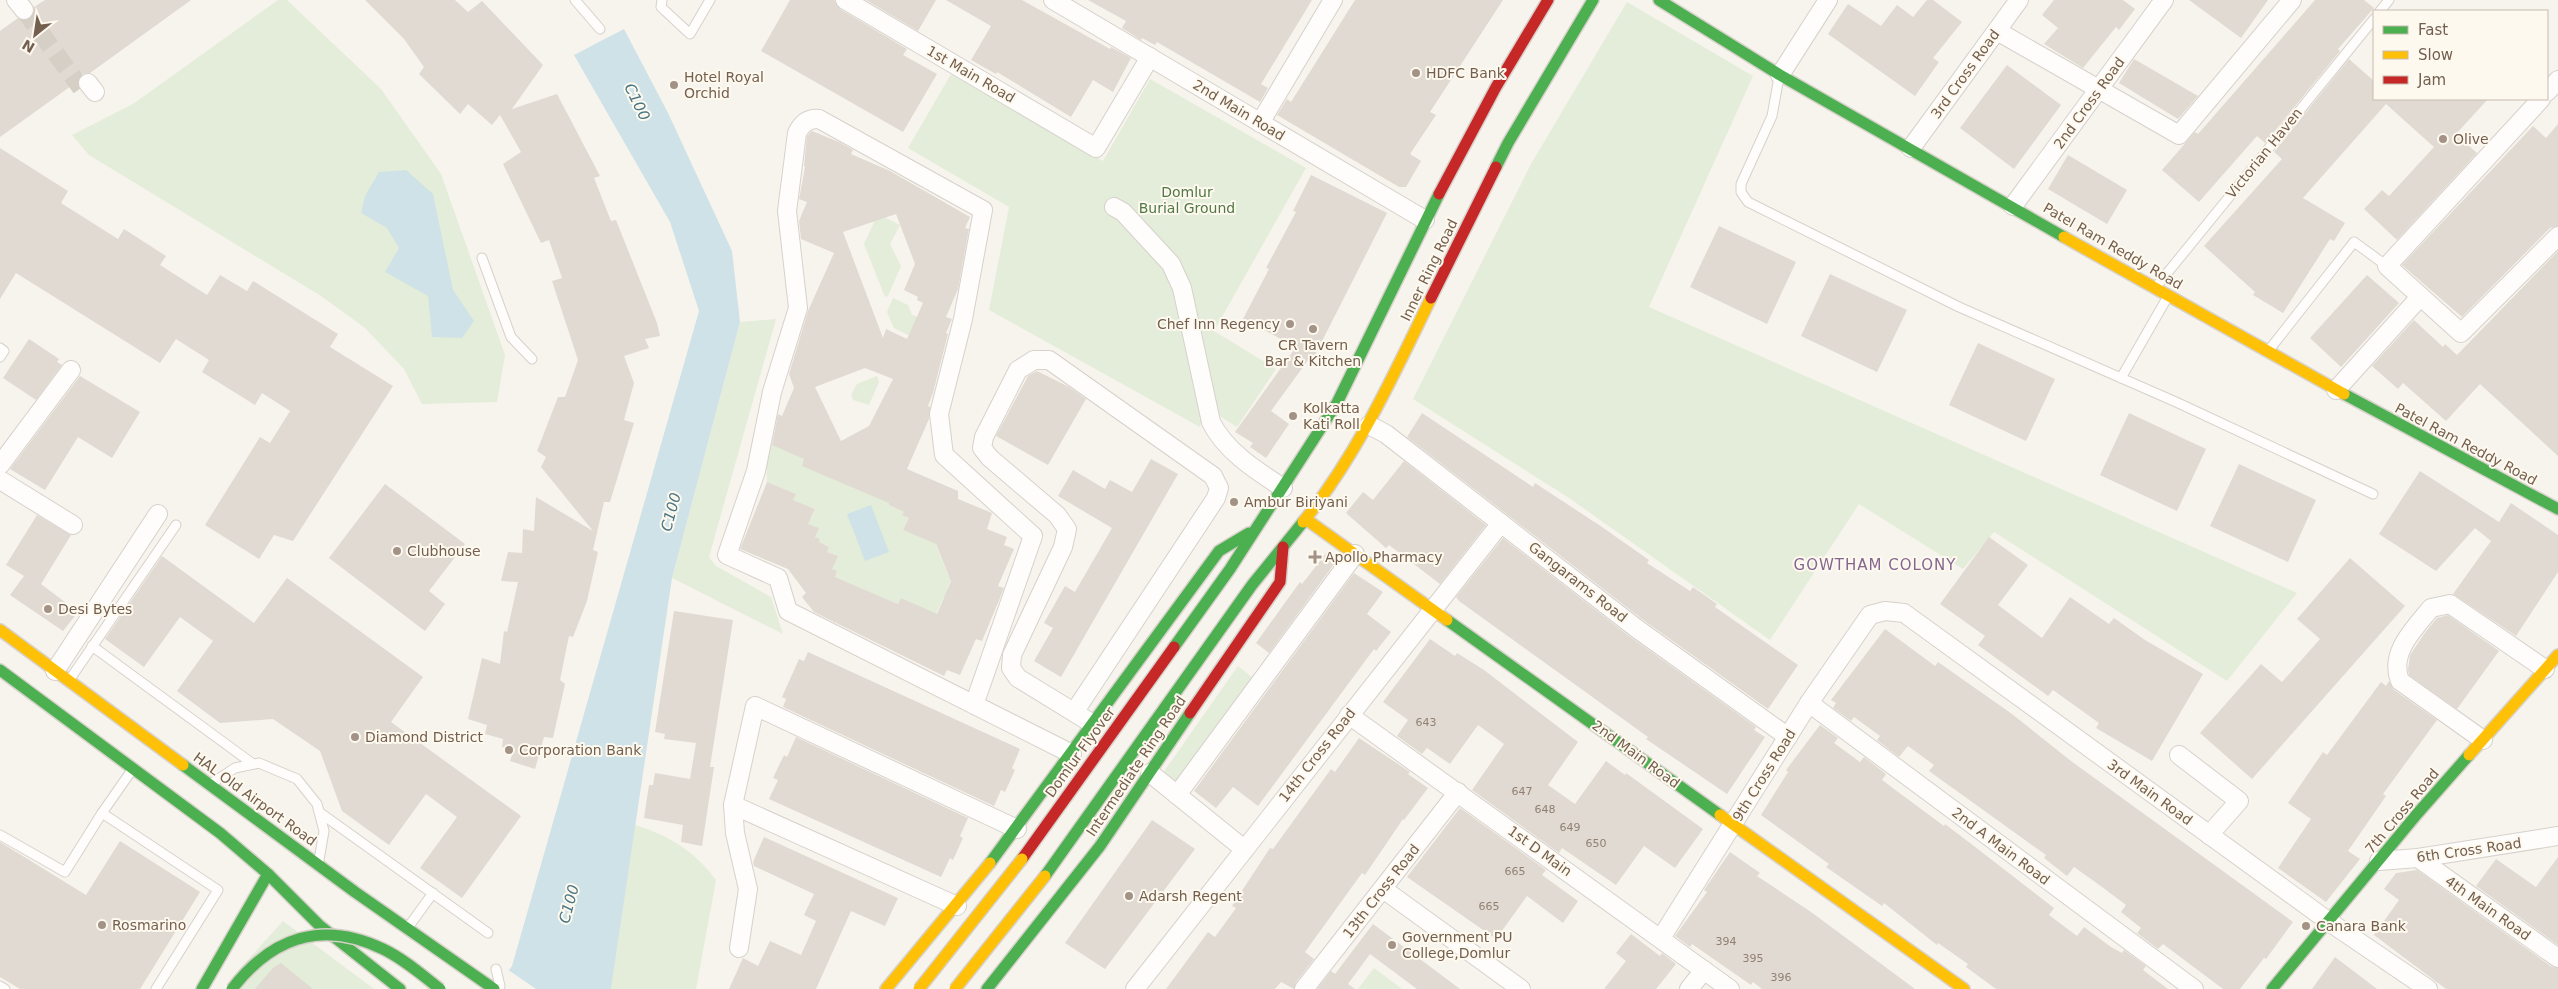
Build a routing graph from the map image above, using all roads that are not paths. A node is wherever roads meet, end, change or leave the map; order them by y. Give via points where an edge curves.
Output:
1 (575, 0) edge
2 (662, 0) edge
3 (710, 0) edge
4 (845, 0) edge
5 (1053, 0) edge
6 (1333, 0) edge
7 (1548, 0) edge
8 (1593, 0) edge
9 (1659, 0) edge
10 (1828, 0) edge
11 (2019, 0) edge
12 (2164, 0) edge
13 (2292, 0) edge
14 (2389, 0) edge
15 (2381, 10) edge
16 (2373, 19) edge
17 (600, 29) dead end
18 (1996, 31) junction
19 (1150, 57) junction
20 (1780, 76) junction
21 (2558, 80) edge
22 (2098, 90) junction
23 (2548, 91) edge
24 (2540, 100) edge
25 (1260, 123) junction
26 (1911, 148) junction
27 (2013, 206) junction
28 (1114, 207) dead end
29 (1425, 220) junction
30 (2558, 236) edge
31 (482, 258) dead end
32 (2387, 266) junction
33 (2155, 288) junction
34 (2168, 295) junction
35 (2420, 297) junction
36 (0, 348) edge
37 (2267, 352) junction
38 (0, 357) edge
39 (532, 359) dead end
40 (70, 370) dead end
41 (2121, 378) junction
42 (2336, 390) junction
43 (1369, 425) junction
44 (0, 465) edge
45 (0, 480) edge
46 (1283, 488) junction
47 (2373, 494) dead end
48 (2558, 509) edge
49 (158, 514) dead end
50 (1307, 520) junction
51 (1501, 523) junction
52 (74, 525) dead end
53 (176, 525) dead end
54 (1259, 526) junction
55 (1283, 547) junction
56 (1355, 554) junction
57 (1433, 610) junction
58 (1870, 615) joint
59 (0, 630) edge
60 (92, 646) junction
61 (2558, 655) edge
62 (0, 670) edge
63 (2545, 670) junction
64 (62, 676) junction
65 (1809, 703) junction
66 (974, 705) junction
67 (1075, 711) junction
68 (1350, 715) junction
69 (1093, 724) junction
70 (1788, 737) junction
71 (2483, 740) junction
72 (1072, 754) junction
73 (2179, 755) dead end
74 (252, 764) junction
75 (133, 769) junction
76 (1150, 773) junction
77 (210, 785) junction
78 (1458, 792) junction
79 (1177, 795) junction
80 (733, 805) junction
81 (319, 812) junction
82 (102, 813) junction
83 (1734, 824) junction
84 (1017, 829) junction
85 (0, 835) edge
86 (2209, 835) junction
87 (2557, 837) edge
88 (1244, 849) junction
89 (2418, 858) junction
90 (2379, 861) junction
91 (318, 865) junction
92 (268, 874) junction
93 (1383, 889) junction
94 (433, 893) junction
95 (957, 906) junction
96 (2328, 921) junction
97 (407, 928) junction
98 (488, 933) dead end
99 (1661, 938) junction
100 (739, 948) dead end
101 (2558, 958) edge
102 (1704, 970) junction
103 (497, 972) dead end
104 (0, 986) edge
105 (495, 988) edge
106 (5, 989) edge
107 (156, 989) edge
108 (202, 989) edge
109 (232, 989) edge
110 (400, 989) edge
111 (440, 989) edge
112 (886, 989) edge
113 (918, 989) edge
114 (955, 989) edge
115 (988, 989) edge
116 (1135, 989) edge
117 (1304, 989) edge
118 (1521, 989) edge
119 (1689, 989) edge
120 (1730, 989) edge
121 (1964, 989) edge
122 (2194, 989) edge
123 (2272, 989) edge
124 (2428, 989) edge

1 - 17 lane
2 - 3 lane via 661,7 690,34
4 - 19 street, 1st Main Road via 1096,148
5 - 19 street, 2nd Main Road
6 - 25 street
7 - 29 main road, Inner Ring Road via 1496,87
8 - 43 main road, Inner Ring Road via 1508,143
9 - 20 main road, Patel Ram Reddy Road
10 - 20 street
11 - 18 street, 3rd Cross Road
12 - 22 street, 2nd Cross Road
13 - 22 street via 2179,135
14 - 15 lane
16 - 33 lane, Victorian Haven
18 - 22 street
18 - 26 street, 3rd Cross Road
19 - 25 street, 2nd Main Road
20 - 26 main road, Patel Ram Reddy Road
20 - 41 lane via 1772,116 1741,184 1740,192 1748,202 1959,307
21 - 23 street
22 - 27 street, 2nd Cross Road
24 - 32 street
25 - 29 street, 2nd Main Road
26 - 27 main road, Patel Ram Reddy Road
27 - 33 main road, Patel Ram Reddy Road
28 - 46 street via 1123,212 1171,264 1182,288 1211,422 1218,436
29 - 46 main road, Inner Ring Road via 1337,403
30 - 35 street via 2460,333
31 - 39 lane via 511,337
32 - 35 street
32 - 37 lane via 2354,242
33 - 34 main road, Patel Ram Reddy Road
34 - 37 main road, Patel Ram Reddy Road
34 - 41 lane
35 - 42 street
36 - 38 lane via 4,351
37 - 42 main road, Patel Ram Reddy Road
40 - 44 street
41 - 47 lane
42 - 48 main road, Patel Ram Reddy Road
43 - 50 main road, Inner Ring Road
43 - 51 street, Gangarams Road via 1386,434
45 - 52 street
46 - 54 main road, Inner Ring Road
49 - 64 street via 72,645
50 - 55 main road, Inner Ring Road
50 - 56 main road, 2nd Main Road
51 - 57 street, 14th Cross Road
51 - 70 street, Gangarams Road via 1636,628
53 - 60 lane
54 - 69 main road via 1220,551
54 - 113 main road, Domlur Flyover, bridge via 1022,859
55 - 76 main road, Intermediate Ring Road via 1280,582
55 - 114 main road, bridge via 1045,876
56 - 57 main road, 2nd Main Road
56 - 79 street
57 - 68 street, 14th Cross Road
57 - 83 main road, 2nd Main Road
58 - 65 street, 9th Cross Road
58 - 86 street, 3rd Main Road via 1885,611 1904,613
59 - 64 main road, HAL Old Airport Road
60 - 64 lane
60 - 74 lane
61 - 63 main road, 7th Cross Road
62 - 75 main road
63 - 71 main road, 7th Cross Road
63 - 71 street via 2450,604 2431,608 2401,647 2395,668 2400,681
64 - 77 main road, HAL Old Airport Road
65 - 70 street, 9th Cross Road
65 - 122 street, 2nd A Main Road
66 - 66 street via 1033,536 944,456 939,414 964,319 983,210 820,119 809,120 797,133 787,211 798,308 772,392 756,471 727,555 778,578 788,610
66 - 72 street
67 - 67 street via 1018,678 1011,668 1012,655 1063,548 1068,529 1057,514 982,448 984,437 1018,370 1034,360 1049,360 1213,476 1219,488 1216,498
67 - 69 street
68 - 78 street, 1st D Main
68 - 88 street, 14th Cross Road
69 - 72 main road
70 - 83 street, 9th Cross Road
71 - 90 main road, 7th Cross Road
72 - 84 main road
73 - 86 street via 2239,801
74 - 77 lane via 235,768
74 - 81 lane via 259,763 297,779 317,804
75 - 82 lane
75 - 92 main road
76 - 79 street
76 - 115 main road, Intermediate Ring Road via 1100,846
77 - 91 main road, HAL Old Airport Road
78 - 93 street, 13th Cross Road
78 - 99 street, 1st D Main
79 - 88 street
80 - 84 street via 755,706
80 - 95 street
80 - 100 street via 735,833 748,889
81 - 91 lane via 324,831
81 - 94 lane
82 - 85 lane via 66,872
82 - 107 lane via 218,890
83 - 99 street, 9th Cross Road
83 - 121 main road, 2nd Main Road
84 - 95 main road
86 - 96 street, 3rd Main Road
87 - 89 street, 6th Cross Road
88 - 116 street, 14th Cross Road
89 - 90 street, 6th Cross Road
89 - 101 street, 4th Main Road
90 - 96 main road, 7th Cross Road
91 - 97 main road, HAL Old Airport Road
92 - 108 main road
92 - 110 main road via 318,925
93 - 117 street, 13th Cross Road
93 - 118 street
94 - 97 lane
94 - 98 lane
95 - 112 main road
96 - 123 main road, 7th Cross Road
96 - 124 street, 3rd Main Road
97 - 105 main road, HAL Old Airport Road
99 - 102 street, 1st D Main
102 - 119 street
102 - 120 street, 1st D Main
103 - 105 lane
104 - 106 lane
109 - 111 main road, bridge via 243,972 261,955 284,943 316,936 346,935 384,949

